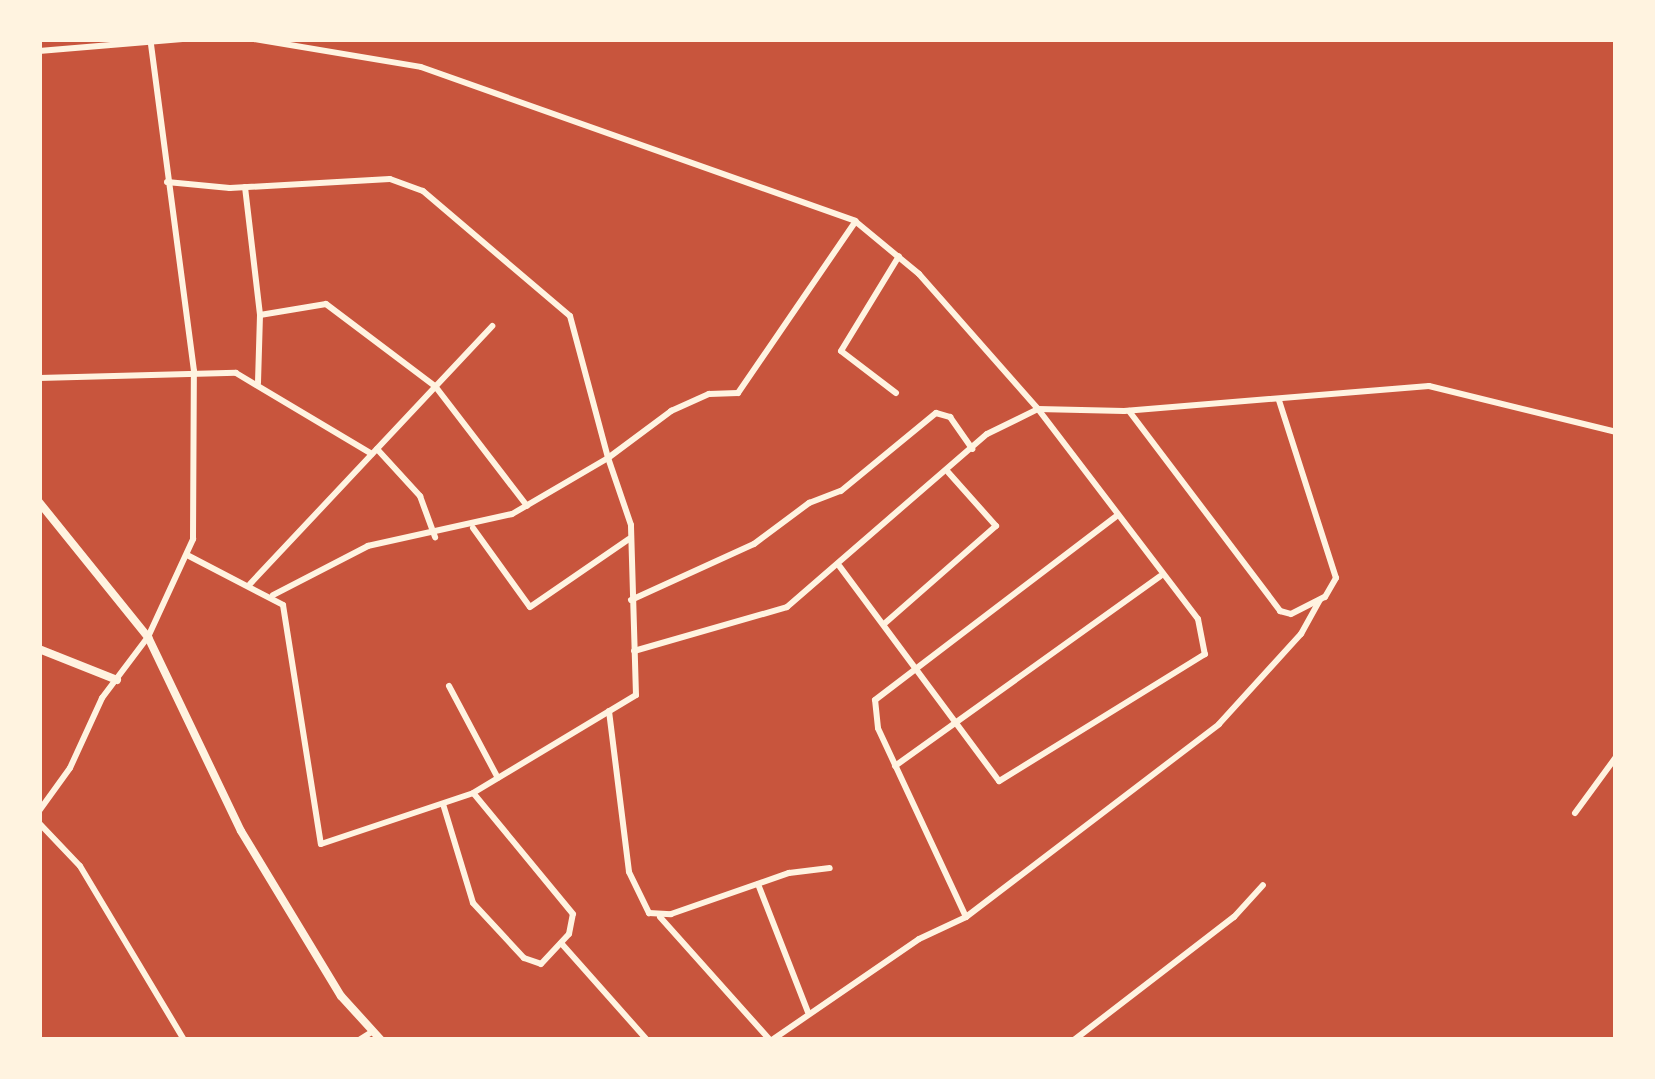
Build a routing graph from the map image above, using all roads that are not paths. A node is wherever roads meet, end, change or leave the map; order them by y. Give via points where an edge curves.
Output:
1 (183, 39) edge
2 (254, 39) edge
3 (150, 40) edge
4 (39, 51) edge
5 (167, 182) junction
6 (245, 187) junction
7 (855, 221) junction
8 (899, 256) junction
9 (260, 315) junction
10 (491, 326) dead end
11 (194, 371) junction
12 (39, 378) edge
13 (258, 383) junction
14 (436, 386) junction
15 (896, 393) dead end
16 (1279, 400) junction
17 (1038, 409) junction
18 (1129, 411) junction
19 (1616, 432) edge
20 (972, 449) junction
21 (374, 451) junction
22 (608, 458) junction
23 (948, 472) junction
24 (39, 502) edge
25 (527, 506) junction
26 (1115, 517) junction
27 (473, 528) junction
28 (435, 537) junction
29 (630, 539) junction
30 (189, 556) junction
31 (840, 567) junction
32 (1160, 576) junction
33 (250, 584) junction
34 (274, 596) junction
35 (631, 600) junction
36 (1321, 600) junction
37 (884, 623) junction
38 (148, 637) junction
39 (39, 650) edge
40 (634, 651) junction
41 (918, 667) junction
42 (117, 680) junction
43 (449, 686) dead end
44 (609, 710) junction
45 (958, 725) junction
46 (1616, 757) edge
47 (895, 766) junction
48 (499, 779) junction
49 (473, 793) junction
50 (443, 804) junction
51 (39, 811) edge
52 (1575, 813) dead end
53 (39, 823) edge
54 (830, 868) dead end
55 (758, 884) junction
56 (1263, 885) dead end
57 (659, 917) junction
58 (966, 917) junction
59 (561, 943) junction
60 (808, 1012) junction
61 (371, 1032) junction
62 (184, 1040) edge
63 (359, 1040) edge
64 (381, 1040) edge
65 (647, 1040) edge
66 (771, 1040) edge
67 (1074, 1040) edge

1 - 3 street
2 - 7 street via 422,67
3 - 4 street
3 - 5 street
5 - 6 street
5 - 11 street
6 - 9 street
6 - 22 street via 390,179 440,203 570,316
7 - 8 street
7 - 22 street via 738,393 709,394 671,411
8 - 15 street via 841,351
8 - 17 street
9 - 13 street
9 - 14 street via 326,304
10 - 14 street
11 - 12 street
11 - 13 street
11 - 30 street
13 - 21 street
14 - 21 street
14 - 25 street
16 - 18 street
16 - 19 street via 1430,386
16 - 36 street via 1336,578
17 - 18 street
17 - 20 street
17 - 26 street
18 - 36 street via 1280,611 1304,611
20 - 23 street
20 - 35 street via 950,417 936,412 841,490 809,502 754,544
21 - 28 street via 420,496
21 - 33 street
22 - 25 street
22 - 29 street via 628,502
23 - 31 street
23 - 37 street via 996,526
24 - 38 street
25 - 27 street
26 - 32 street
26 - 41 street
27 - 28 street
27 - 29 street via 530,608
28 - 34 street via 368,546
29 - 35 street
30 - 33 street
30 - 38 street
31 - 37 street
31 - 40 street via 781,610 756,610 682,643
32 - 45 street
32 - 45 street via 1206,631 1205,654 1190,667 1003,781
33 - 34 street
34 - 50 street via 294,645 321,844
35 - 40 street
36 - 58 street via 1301,634 1219,724
37 - 41 street
38 - 42 street
38 - 61 street via 241,831 340,996
39 - 42 street
40 - 44 street via 636,695
41 - 45 street
41 - 47 street via 875,700
42 - 51 street
43 - 48 street
44 - 48 street
44 - 57 street via 633,891
45 - 47 street
46 - 52 street
47 - 58 street
48 - 49 street
49 - 50 street
49 - 59 street via 573,914
50 - 59 street via 473,903 534,964
53 - 62 street via 80,866
54 - 55 street
55 - 57 street
55 - 60 street
56 - 67 street via 1234,917
57 - 66 street
58 - 60 street
59 - 65 street
60 - 66 street
61 - 63 street
61 - 64 street

